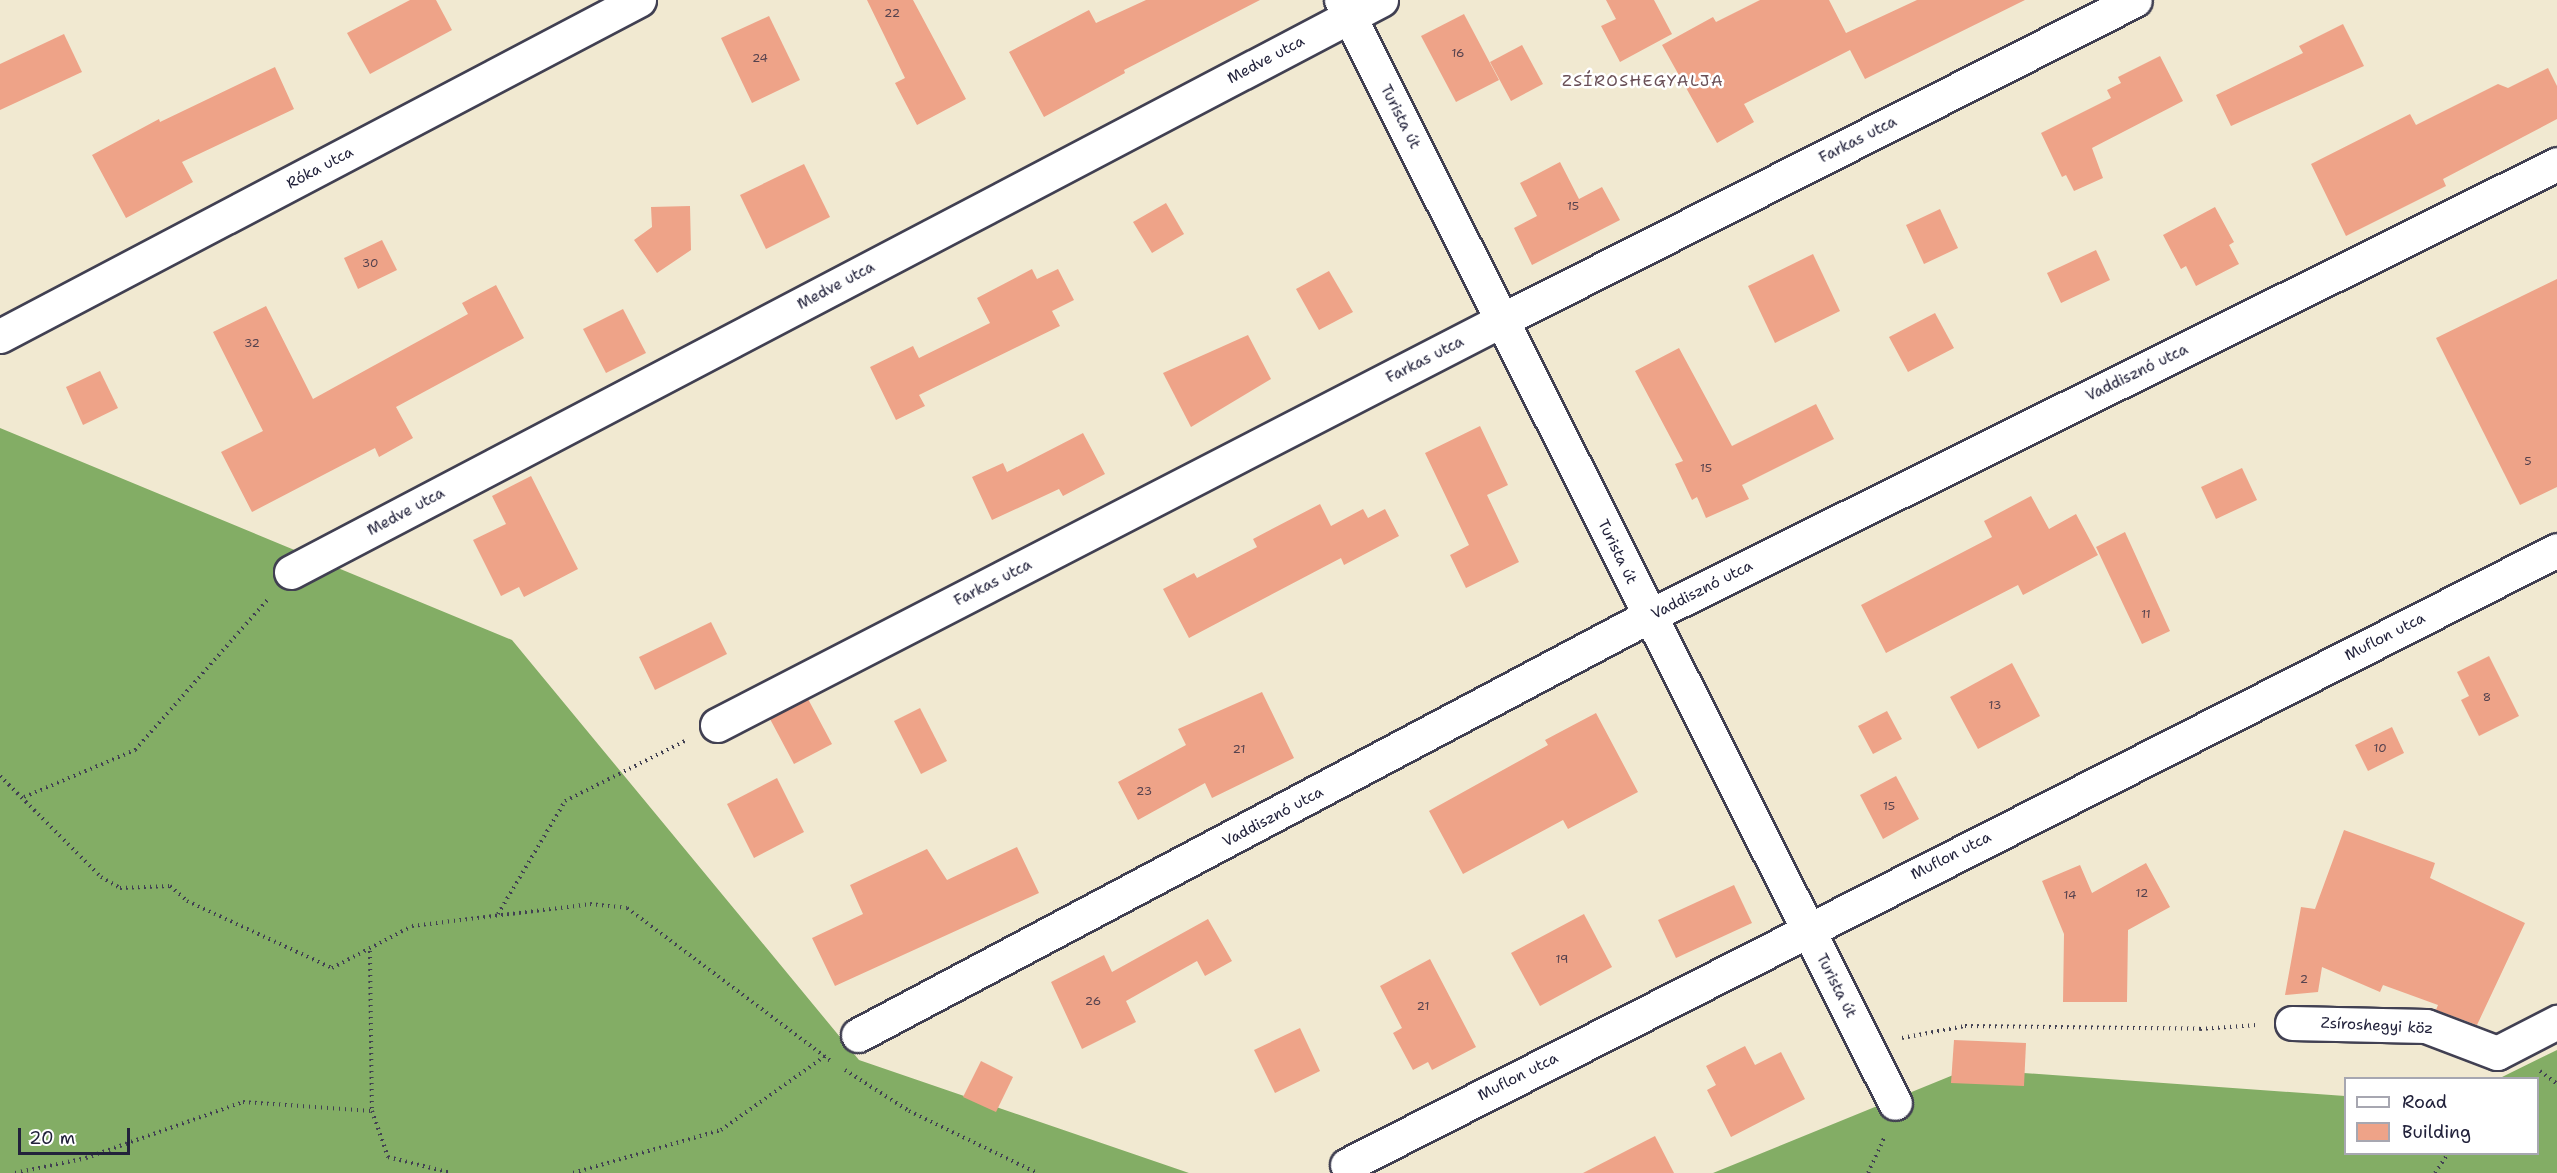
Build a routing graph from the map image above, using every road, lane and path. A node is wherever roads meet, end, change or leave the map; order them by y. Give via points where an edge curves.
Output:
1 (639, 0) edge
2 (1381, 0) edge
3 (2135, 0) edge
4 (1346, 8) edge
5 (2557, 164) edge
6 (1502, 320) junction
7 (0, 336) edge
8 (2557, 550) edge
9 (291, 572) joint
10 (1649, 616) junction
11 (717, 725) joint
12 (0, 776) edge
13 (24, 797) junction
14 (498, 915) junction
15 (1807, 928) junction
16 (370, 951) junction
17 (2557, 1022) edge
18 (2292, 1023) joint
19 (858, 1035) joint
20 (1866, 1045) junction
21 (823, 1056) junction
22 (833, 1062) dead end
23 (842, 1068) dead end
24 (1895, 1103) dead end
25 (372, 1111) junction
26 (2447, 1155) edge
27 (1347, 1165) dead end
28 (15, 1173) edge
29 (451, 1173) edge
30 (573, 1173) edge
31 (1037, 1173) edge
32 (2435, 1173) edge

1 - 7 street, Róka utca
2 - 4 street, Medve utca
3 - 6 street, Farkas utca
4 - 6 street, Turista út
4 - 9 street, Medve utca
5 - 10 street, Vaddisznó utca
6 - 10 street, Turista út
6 - 11 street, Farkas utca
8 - 15 street, Muflon utca
9 - 13 path via 135,750
10 - 15 street, Turista út
10 - 19 street, Vaddisznó utca
11 - 14 path via 565,801
12 - 13 path
13 - 16 path via 101,877 120,888 170,886 187,901 332,968
14 - 16 path via 412,926
14 - 21 path via 590,904 627,908
15 - 20 street, Turista út
15 - 27 street, Muflon utca
16 - 25 path
17 - 18 street, Zsíroshegyi köz via 2497,1053 2426,1026
18 - 20 path via 2200,1029 1965,1026
19 - 21 path
20 - 24 street, Turista út
21 - 22 path
21 - 30 path via 721,1130
23 - 31 path via 909,1111
25 - 28 path via 243,1102 86,1158
25 - 29 path via 388,1157
26 - 32 path

